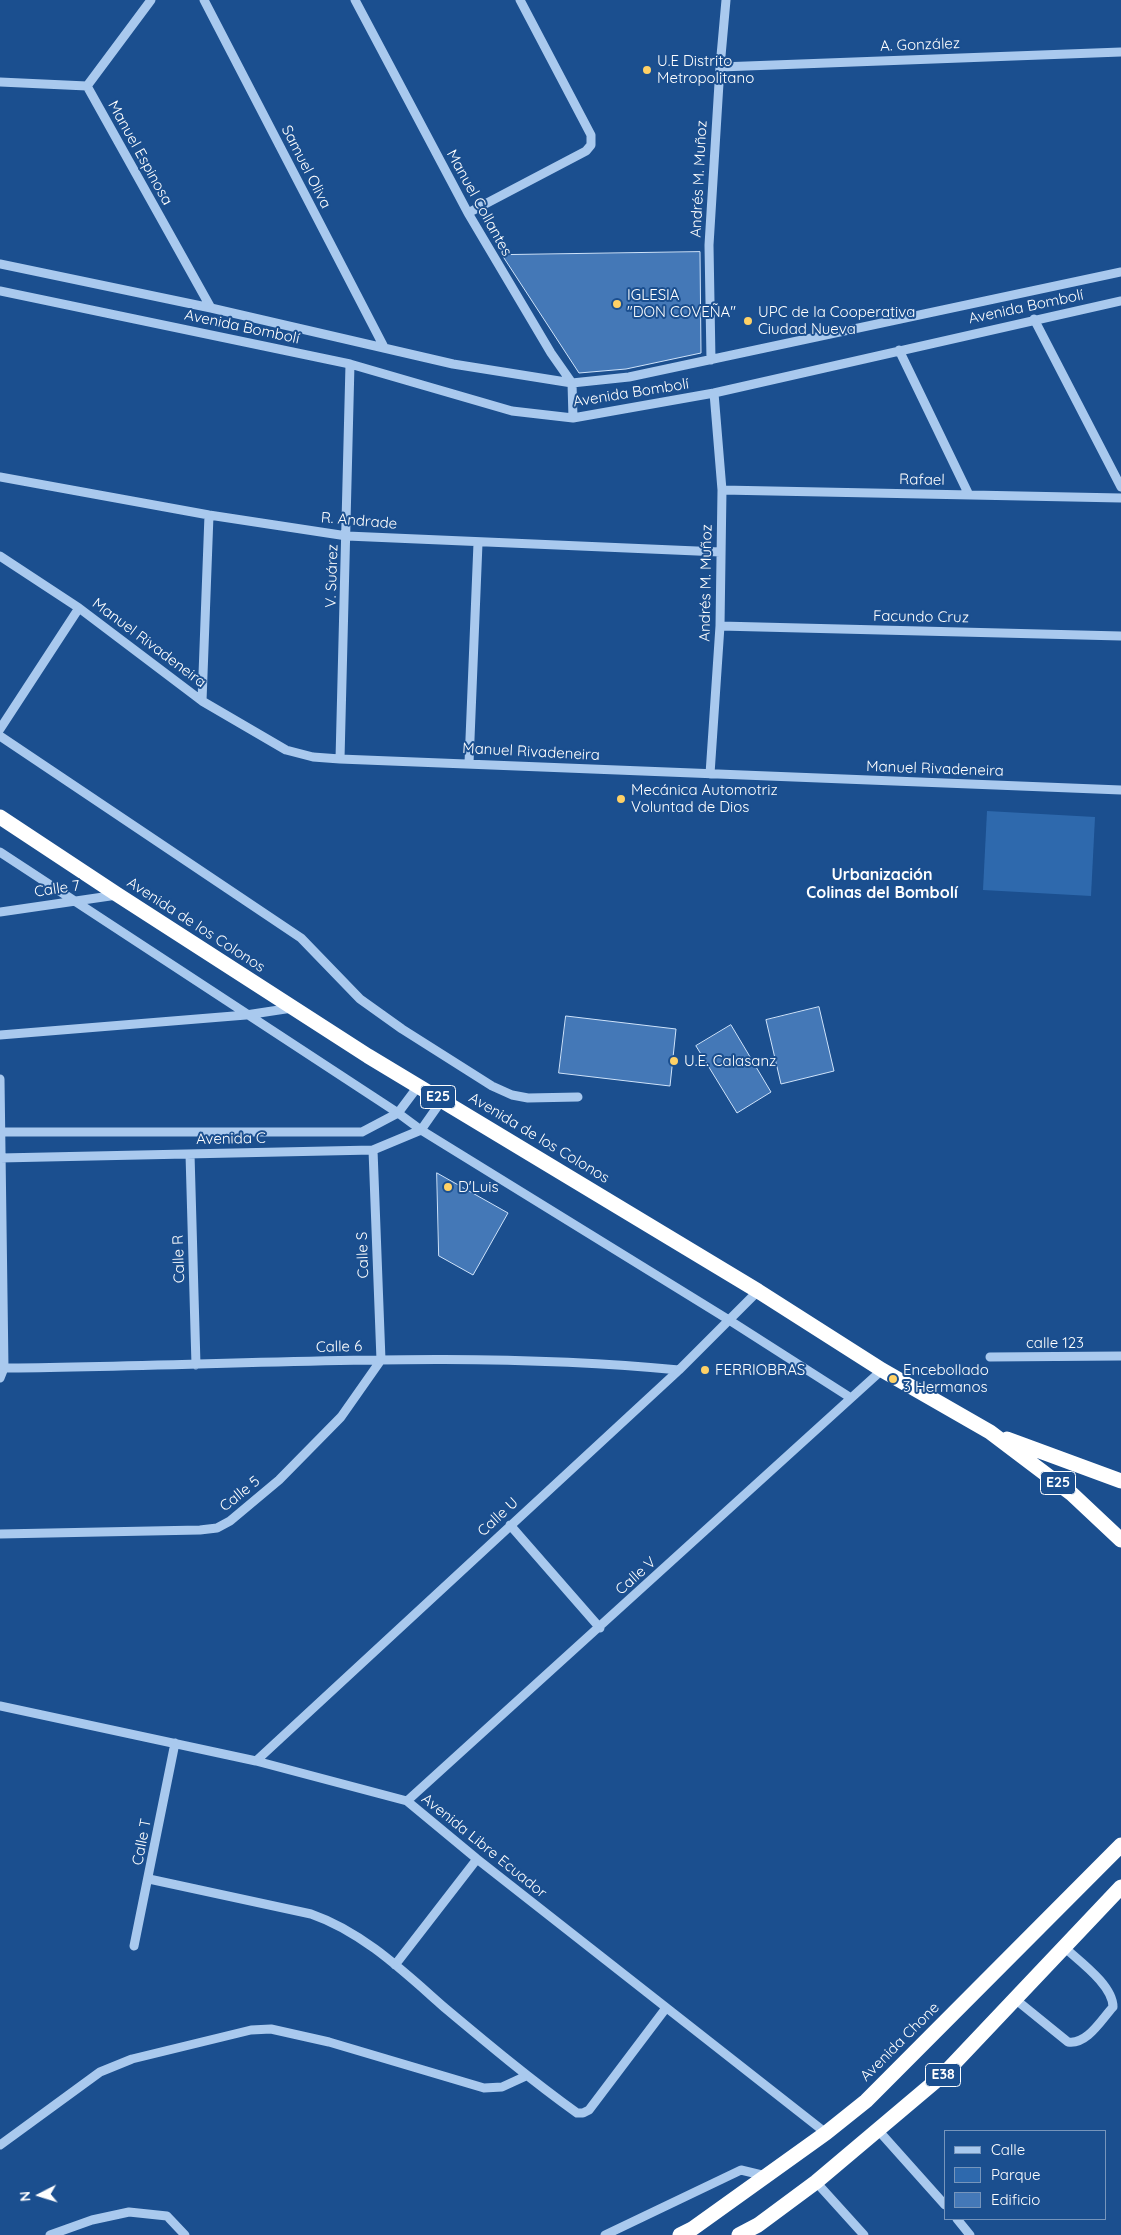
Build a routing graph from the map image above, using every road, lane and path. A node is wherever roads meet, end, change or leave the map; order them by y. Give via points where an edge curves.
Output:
1 (151, 0) edge
2 (204, 0) edge
3 (355, 0) edge
4 (520, 0) edge
5 (726, 0) edge
6 (1121, 52) edge
7 (720, 67) junction
8 (0, 82) edge
9 (87, 86) junction
10 (468, 213) junction
11 (0, 264) edge
12 (1121, 272) edge
13 (0, 291) edge
14 (1121, 301) edge
15 (211, 308) junction
16 (1034, 319) junction
17 (384, 347) junction
18 (899, 350) junction
19 (712, 360) junction
20 (350, 364) junction
21 (572, 383) junction
22 (714, 393) junction
23 (573, 418) junction
24 (0, 477) edge
25 (1121, 488) edge
26 (722, 490) junction
27 (969, 495) junction
28 (1121, 498) edge
29 (209, 515) junction
30 (347, 536) junction
31 (478, 543) junction
32 (720, 552) junction
33 (0, 556) edge
34 (79, 608) junction
35 (720, 626) junction
36 (1121, 636) edge
37 (202, 701) junction
38 (0, 729) edge
39 (0, 736) edge
40 (340, 759) junction
41 (470, 763) junction
42 (710, 774) junction
43 (1121, 790) edge
44 (0, 817) edge
45 (0, 852) edge
46 (118, 895) junction
47 (71, 901) junction
48 (0, 912) edge
49 (292, 1008) junction
50 (246, 1015) junction
51 (0, 1035) edge
52 (0, 1079) edge
53 (419, 1085) junction
54 (578, 1096) dead end
55 (442, 1100) junction
56 (398, 1113) junction
57 (421, 1130) junction
58 (0, 1132) edge
59 (372, 1150) junction
60 (190, 1154) junction
61 (0, 1158) edge
62 (758, 1291) junction
63 (728, 1320) junction
64 (1121, 1356) edge
65 (990, 1357) dead end
66 (381, 1360) junction
67 (196, 1365) junction
68 (2, 1368) edge
69 (679, 1370) junction
70 (882, 1370) junction
71 (0, 1378) edge
72 (851, 1398) junction
73 (990, 1432) junction
74 (1121, 1481) edge
75 (510, 1525) junction
76 (0, 1534) edge
77 (1121, 1540) edge
78 (600, 1628) junction
79 (0, 1706) edge
80 (175, 1744) junction
81 (256, 1761) junction
82 (407, 1801) junction
83 (1121, 1845) edge
84 (477, 1859) junction
85 (149, 1879) junction
86 (1121, 1887) edge
87 (134, 1946) dead end
88 (1064, 1947) junction
89 (395, 1965) junction
90 (1015, 1999) junction
91 (666, 2008) junction
92 (526, 2076) junction
93 (878, 2130) junction
94 (826, 2133) junction
95 (0, 2145) edge
96 (766, 2176) junction
97 (816, 2182) junction
98 (944, 2204) edge
99 (957, 2220) edge
100 (50, 2235) edge
101 (185, 2235) edge
102 (605, 2235) edge
103 (680, 2235) edge
104 (739, 2235) edge
105 (864, 2235) edge
106 (970, 2235) edge

1 - 9 street
2 - 17 street, Samuel Oliva
3 - 10 street, Manuel Collantes
4 - 10 street via 590,135 591,145 586,151
5 - 7 street, Andrés M. Muñoz
6 - 7 street, A. González
7 - 19 street, Andrés M. Muñoz via 709,245
8 - 9 street
9 - 15 street, Manuel Espinosa
10 - 21 street, Manuel Collantes
11 - 15 street, Avenida Bombolí
12 - 19 street, Avenida Bombolí
13 - 20 street, Avenida Bombolí
14 - 16 street, Avenida Bombolí
15 - 17 street, Avenida Bombolí
16 - 18 street, Avenida Bombolí
16 - 25 street
17 - 21 street, Avenida Bombolí via 453,364
18 - 22 street, Avenida Bombolí
18 - 27 street
19 - 21 street, Avenida Bombolí via 629,377
20 - 23 street, Avenida Bombolí via 512,411
20 - 30 street, V. Suárez
21 - 23 street
22 - 23 street, Avenida Bombolí
22 - 26 street, Andrés M. Muñoz
24 - 29 street, R. Andrade
26 - 27 street, Rafael
26 - 32 street, Andrés M. Muñoz
27 - 28 street, Rafael
29 - 30 street, R. Andrade
29 - 37 street
30 - 31 street, R. Andrade
30 - 40 street, V. Suárez
31 - 32 street, R. Andrade
31 - 41 street
32 - 35 street, Andrés M. Muñoz
33 - 34 street, Manuel Rivadeneira
34 - 37 street, Manuel Rivadeneira
34 - 38 street
35 - 36 street, Facundo Cruz
35 - 42 street, Andrés M. Muñoz
37 - 40 street, Manuel Rivadeneira via 286,750
39 - 54 street via 301,938 360,999 492,1086 528,1098
40 - 41 street, Manuel Rivadeneira
41 - 42 street, Manuel Rivadeneira
42 - 43 street, Manuel Rivadeneira
44 - 46 highway, Avenida de los Colonos / E25
45 - 47 street
46 - 47 street, Calle 7
46 - 49 highway, Avenida de los Colonos / E25
47 - 48 street, Calle 7
47 - 50 street
49 - 50 street
49 - 53 highway, Avenida de los Colonos / E25
50 - 51 street
50 - 56 street
52 - 58 street
53 - 55 highway, Avenida de los Colonos / E25
53 - 56 street, Avenida C
55 - 57 street
55 - 62 highway, Avenida de los Colonos / E25
56 - 57 street
56 - 58 street, Avenida C via 362,1132
57 - 59 street, Avenida C
57 - 63 street
58 - 61 street
59 - 60 street, Avenida C
59 - 66 street, Calle S
60 - 61 street, Avenida C
60 - 67 street, Calle R
61 - 68 street
62 - 63 street, Calle U
62 - 70 highway, Avenida de los Colonos / E25
63 - 69 street, Calle U
63 - 72 street
64 - 65 street, calle 123
66 - 67 street, Calle 6
66 - 69 street, Calle 6 via 601,1362
66 - 76 street, Calle 5 via 353,1402 328,1431 279,1480 217,1528
67 - 68 street, Calle 6
68 - 71 street
69 - 75 street, Calle U
70 - 72 street, Calle V
70 - 73 highway, Avenida de los Colonos / E25
72 - 78 street, Calle V
73 - 74 highway, Avenida de los Colonos / E25
73 - 77 highway, Avenida de los Colonos / E25 via 1072,1494
75 - 78 street
75 - 81 street, Calle U
78 - 82 street, Calle V
79 - 80 street, Avenida Libre Ecuador
80 - 81 street, Avenida Libre Ecuador
80 - 85 street, Calle T
81 - 82 street, Avenida Libre Ecuador
82 - 84 street, Avenida Libre Ecuador
83 - 94 highway, Avenida Chone / E38 via 866,2101
84 - 89 street
84 - 91 street, Avenida Libre Ecuador
85 - 87 street, Calle T
85 - 89 street via 311,1914 350,1931
86 - 88 highway, E38
88 - 90 highway, E38
88 - 90 street via 1108,1990 1113,1999 1113,2007 1085,2039 1077,2043 1068,2042
89 - 92 street
90 - 93 highway, E38 via 944,2074
91 - 92 street via 583,2113 577,2113
91 - 94 street, Avenida Libre Ecuador
92 - 95 street via 502,2087 484,2088 329,2042 271,2029 251,2030 116,2064 100,2072
93 - 97 highway, E38
93 - 98 street
94 - 96 highway, Avenida Chone / E38
96 - 102 street via 741,2170
96 - 103 highway, Avenida Chone / E38
97 - 104 highway, E38 via 758,2225
97 - 105 street
99 - 106 street
100 - 101 street via 92,2220 129,2212 167,2216

